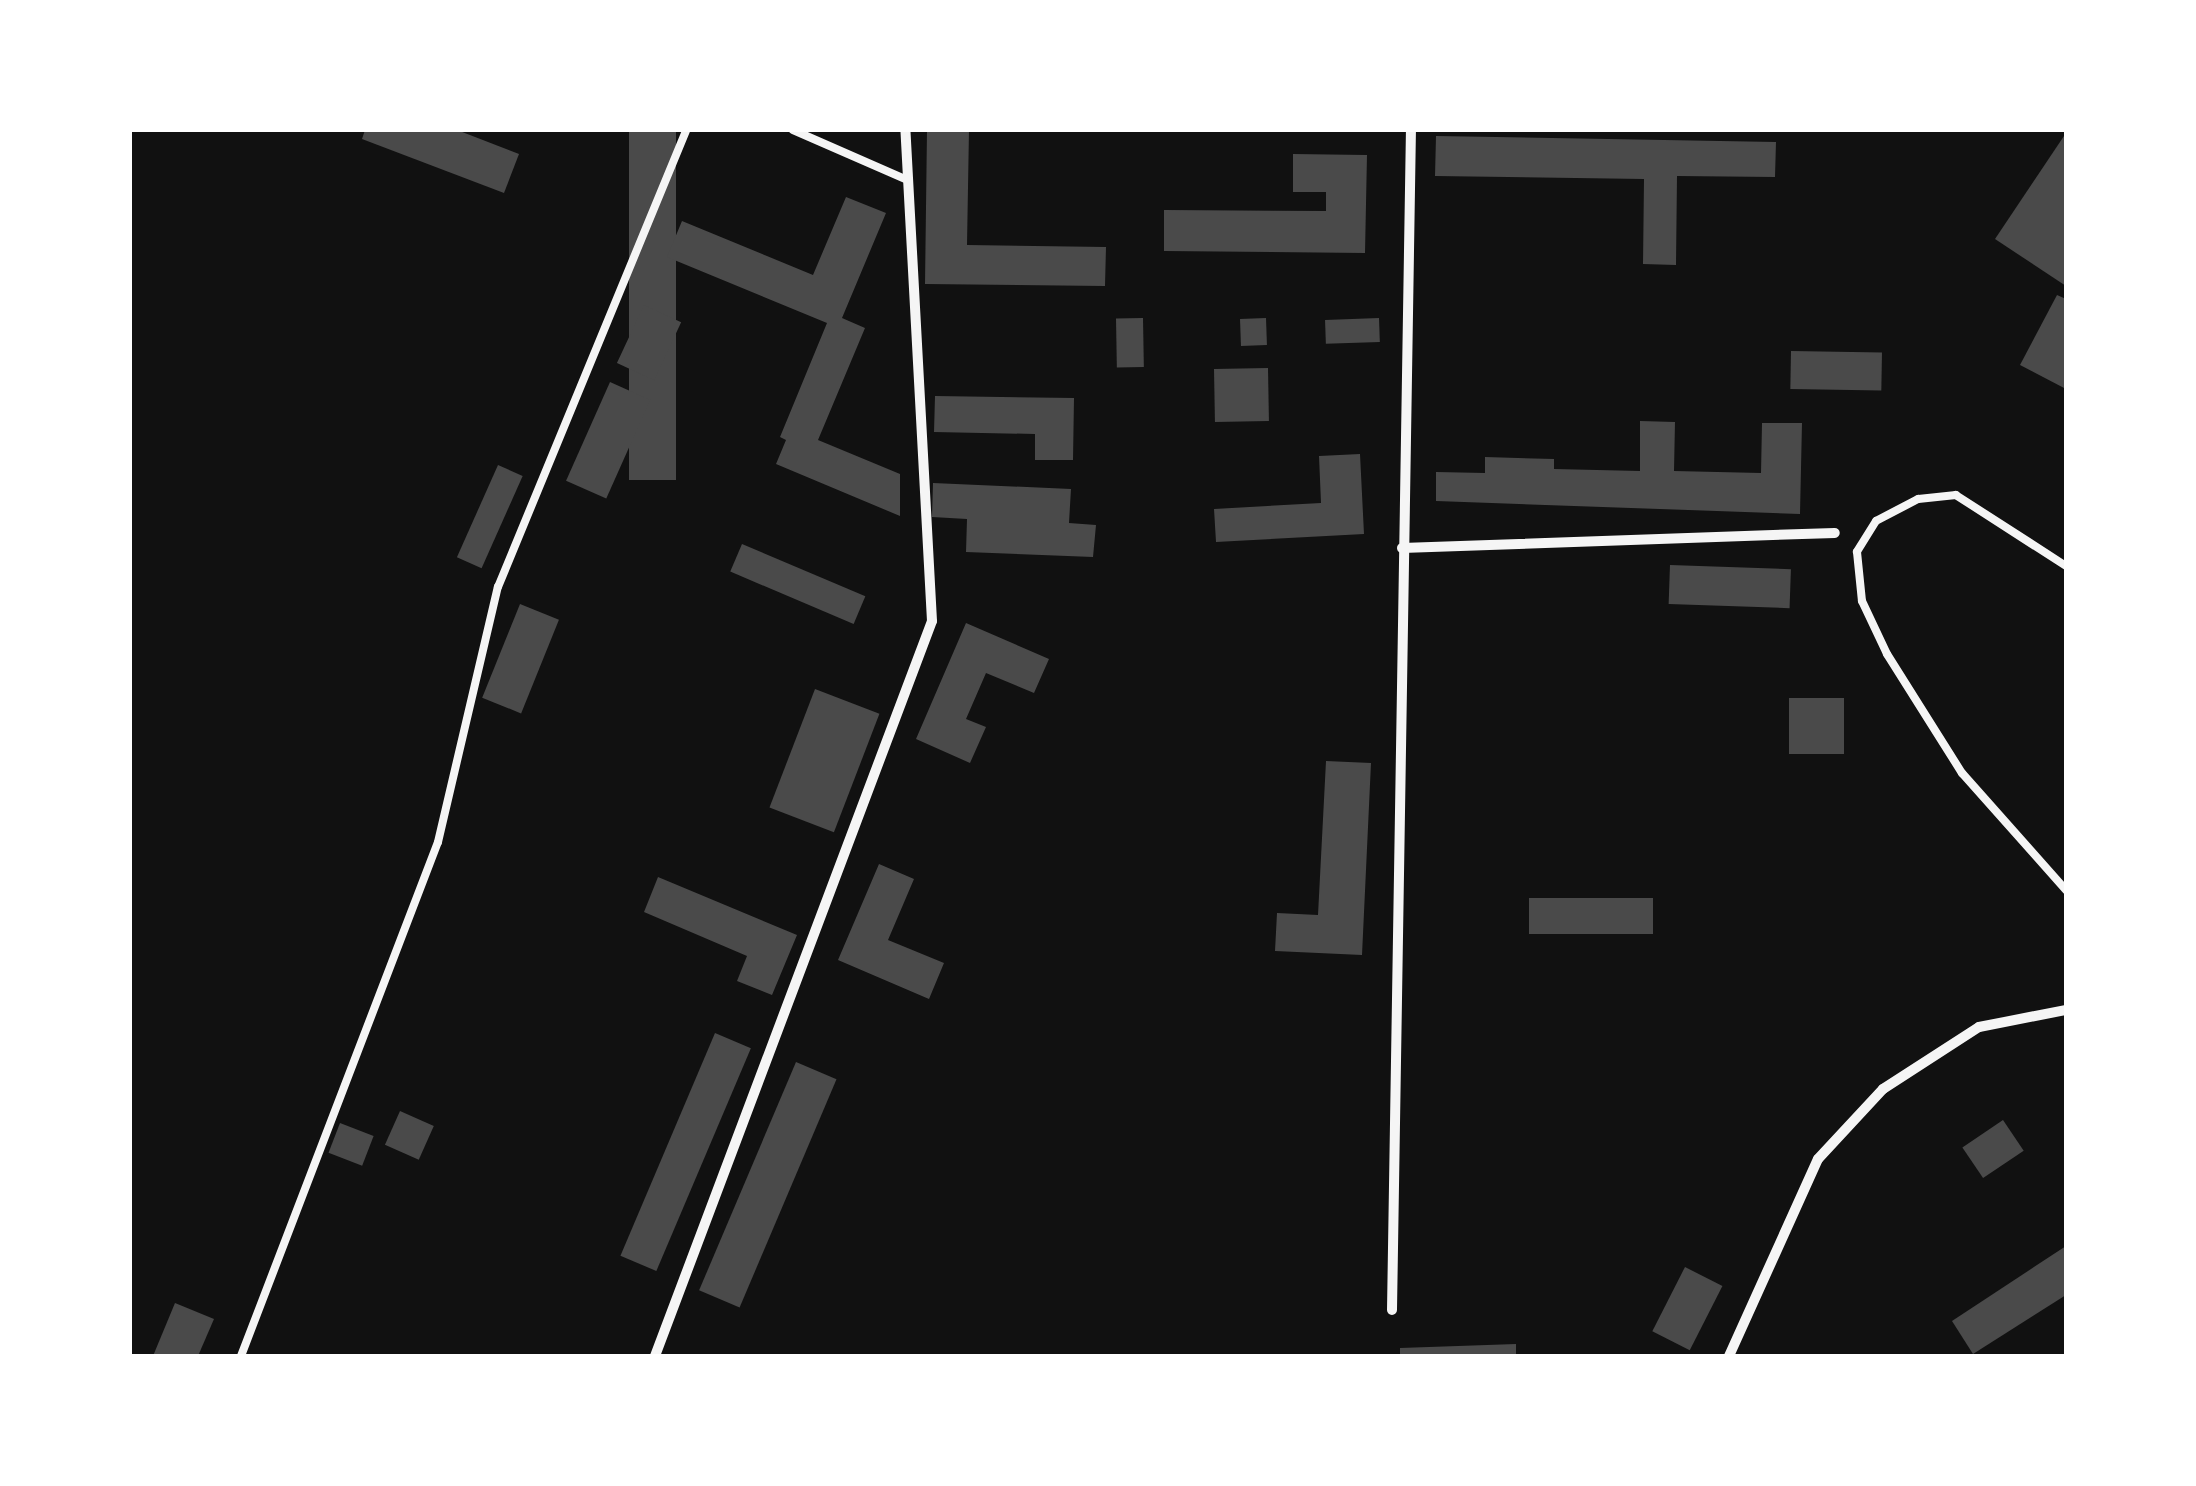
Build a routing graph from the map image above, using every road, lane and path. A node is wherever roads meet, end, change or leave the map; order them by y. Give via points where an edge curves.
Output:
1 (686, 130) edge
2 (793, 130) edge
3 (905, 130) edge
4 (1411, 130) edge
5 (906, 178) junction
6 (1835, 532) dead end
7 (1402, 548) junction
8 (2066, 566) edge
9 (2066, 890) edge
10 (2066, 1010) edge
11 (1392, 1310) dead end
12 (241, 1356) edge
13 (655, 1356) edge
14 (1730, 1356) edge

1 - 12 lane via 498,588 438,842
2 - 5 lane
3 - 5 street
4 - 7 street
5 - 13 street via 932,621
6 - 7 street
7 - 11 street
8 - 9 lane via 1956,495 1918,499 1876,521 1857,552 1862,601 1887,654 1962,773
10 - 14 street via 1978,1027 1883,1089 1818,1159

